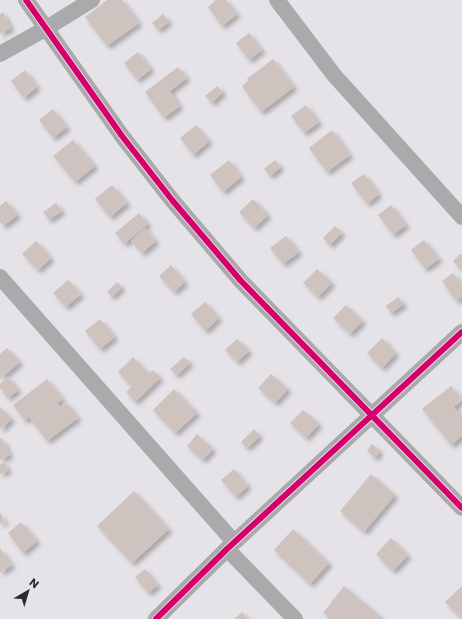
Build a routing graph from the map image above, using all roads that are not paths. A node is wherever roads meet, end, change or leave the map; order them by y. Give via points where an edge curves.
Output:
1 (26, 0) edge
2 (92, 0) edge
3 (277, 0) edge
4 (46, 29) junction
5 (0, 54) edge
6 (462, 217) edge
7 (0, 277) edge
8 (462, 332) edge
9 (371, 415) junction
10 (462, 508) edge
11 (230, 545) junction
12 (156, 619) edge
13 (295, 619) edge

1 - 4 street
2 - 4 street
3 - 6 street via 334,75
4 - 5 street
4 - 9 street via 127,142 241,282
7 - 11 street
8 - 9 street
9 - 10 street
9 - 11 street
11 - 12 street
11 - 13 street

